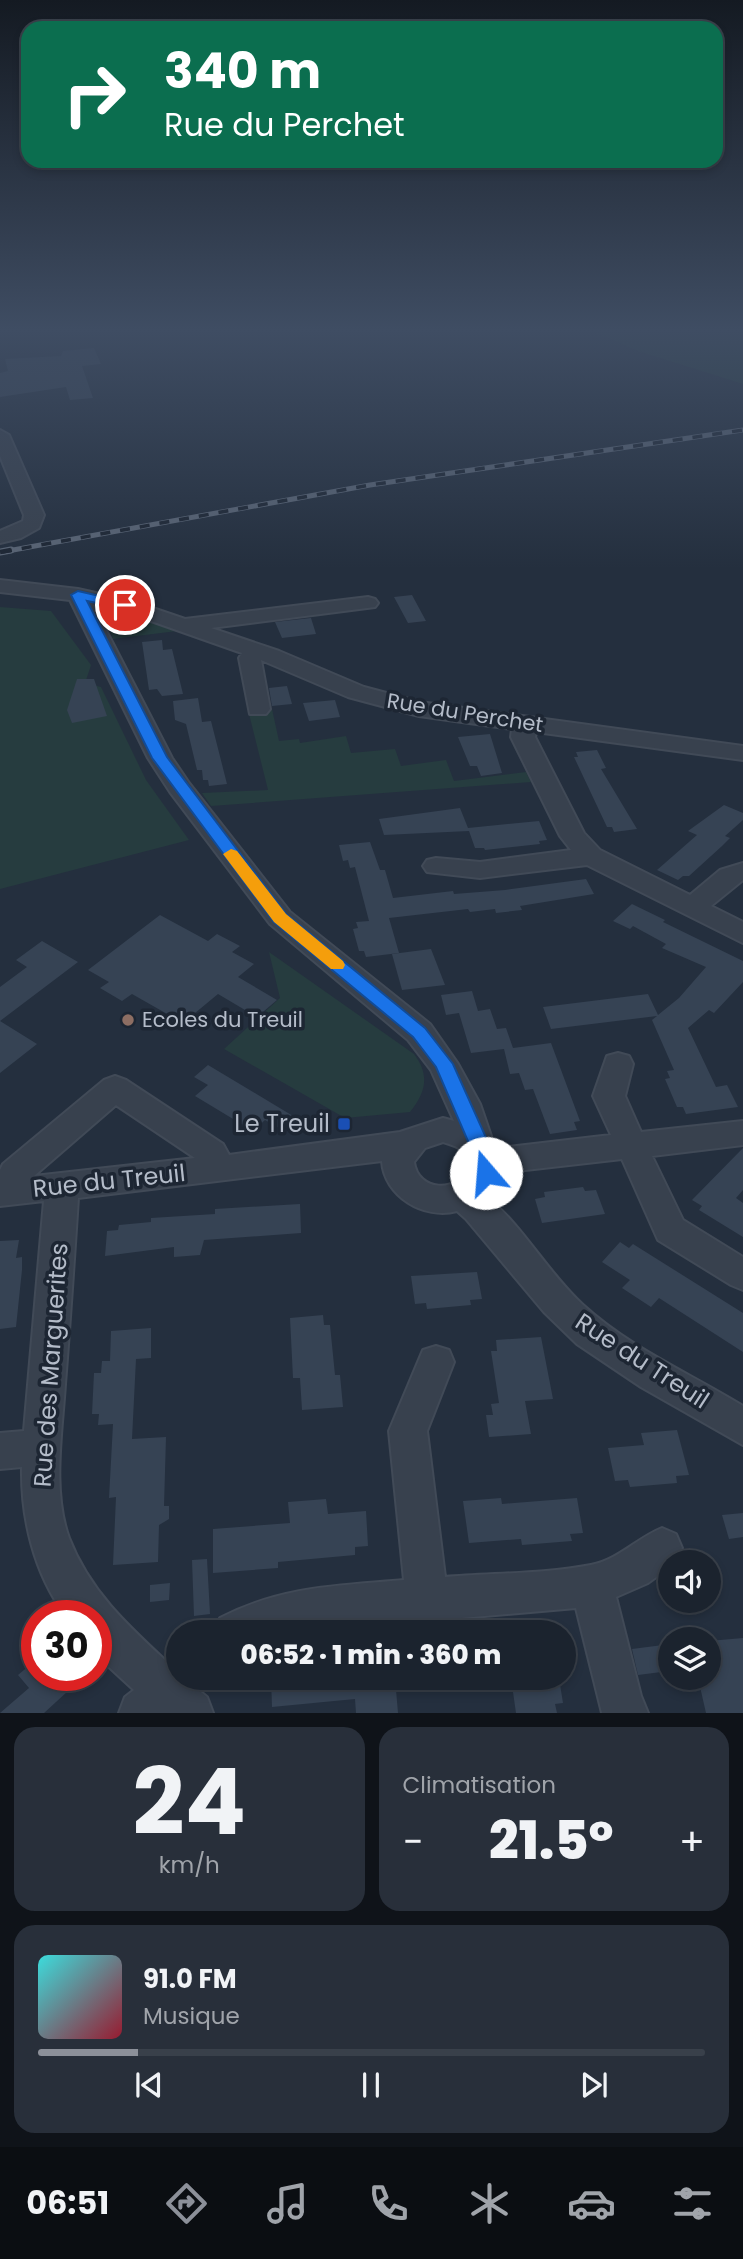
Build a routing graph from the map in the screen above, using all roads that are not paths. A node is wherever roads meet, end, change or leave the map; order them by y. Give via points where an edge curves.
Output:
1 (0, 435) edge
2 (0, 537) edge
3 (0, 586) edge
4 (78, 595) junction
5 (368, 603) dead end
6 (184, 624) junction
7 (257, 651) junction
8 (258, 709) dead end
9 (525, 724) junction
10 (743, 753) edge
11 (591, 856) junction
12 (436, 866) dead end
13 (743, 871) edge
14 (692, 908) junction
15 (743, 934) edge
16 (443, 1064) junction
17 (618, 1064) dead end
18 (743, 1133) edge
19 (418, 1138) junction
20 (632, 1148) junction
21 (482, 1153) junction
22 (342, 1155) junction
23 (215, 1170) junction
24 (405, 1182) junction
25 (62, 1186) junction
26 (7, 1192) edge
27 (463, 1196) junction
28 (743, 1275) edge
29 (436, 1362) dead end
30 (743, 1427) edge
31 (42, 1447) junction
32 (0, 1451) edge
33 (663, 1548) dead end
34 (592, 1586) junction
35 (426, 1598) junction
36 (80, 1600) edge
37 (264, 1620) edge
38 (112, 1641) edge
39 (169, 1699) edge
40 (626, 1713) edge

1 - 2 street via 34,515 26,528
3 - 4 street, Rue du Perchet
4 - 6 street, Rue du Perchet
4 - 16 street via 160,758 280,918 419,1032
5 - 6 street
6 - 7 street, Rue du Perchet
7 - 8 street via 250,658
7 - 9 street, Rue du Perchet via 388,702
9 - 10 street, Rue du Perchet
9 - 11 street via 523,737 573,836
11 - 12 street via 480,870
11 - 14 street
13 - 14 street via 729,876
14 - 15 street
16 - 19 street via 443,1107
16 - 21 street
17 - 20 street via 609,1096
18 - 20 street
19 - 21 street via 455,1132
19 - 22 street, Rue du Treuil
19 - 24 street via 399,1158
20 - 21 street
20 - 28 street via 670,1230
21 - 27 street via 482,1182
22 - 23 street, Rue du Treuil
22 - 24 street, Rue du Treuil
23 - 25 street, Rue du Treuil
23 - 26 street via 212,1153 115,1088 15,1173
24 - 27 street via 424,1196
25 - 26 street, Rue du Treuil
25 - 31 street, Rue des Marguerites
27 - 30 street, Rue du Treuil via 487,1214 570,1316 621,1353
29 - 35 street via 408,1431
31 - 32 street
31 - 36 street, Rue des Marguerites via 41,1504 49,1539
33 - 34 street via 633,1569
34 - 35 street
34 - 40 street
35 - 37 street via 298,1610
38 - 39 street

